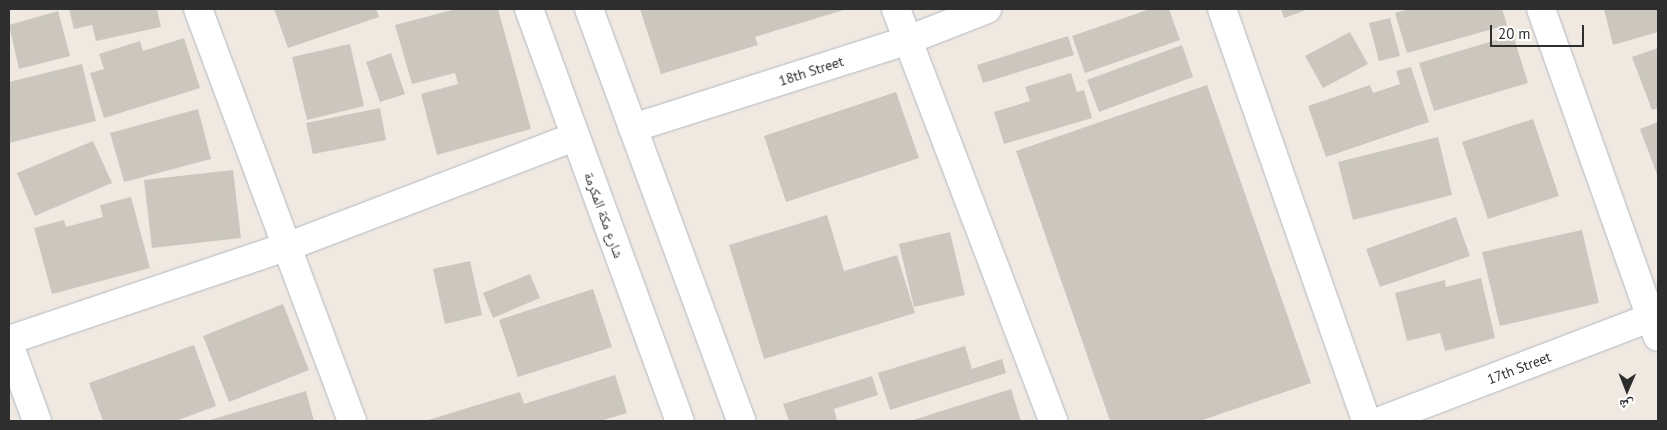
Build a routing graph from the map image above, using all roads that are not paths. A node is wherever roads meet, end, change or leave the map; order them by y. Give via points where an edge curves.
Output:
1 (198, 9) edge
2 (529, 9) edge
3 (589, 9) edge
4 (896, 9) edge
5 (986, 9) edge
6 (1222, 9) edge
7 (1541, 9) edge
8 (908, 40) junction
9 (633, 128) junction
10 (574, 137) junction
11 (289, 246) junction
12 (1656, 323) edge
13 (9, 342) edge
14 (37, 421) edge
15 (352, 421) edge
16 (680, 421) edge
17 (741, 421) edge
18 (1053, 421) edge
19 (1366, 421) edge
20 (1380, 421) edge

1 - 11 street
2 - 10 street, شارع مكة المكرمة
3 - 9 street
4 - 8 street
5 - 8 street, 18th Street
6 - 19 street
7 - 12 street
8 - 9 street, 18th Street
8 - 18 street
9 - 17 street
10 - 11 street
10 - 16 street, شارع مكة المكرمة
11 - 13 street
11 - 15 street
12 - 20 street, 17th Street
13 - 14 street

